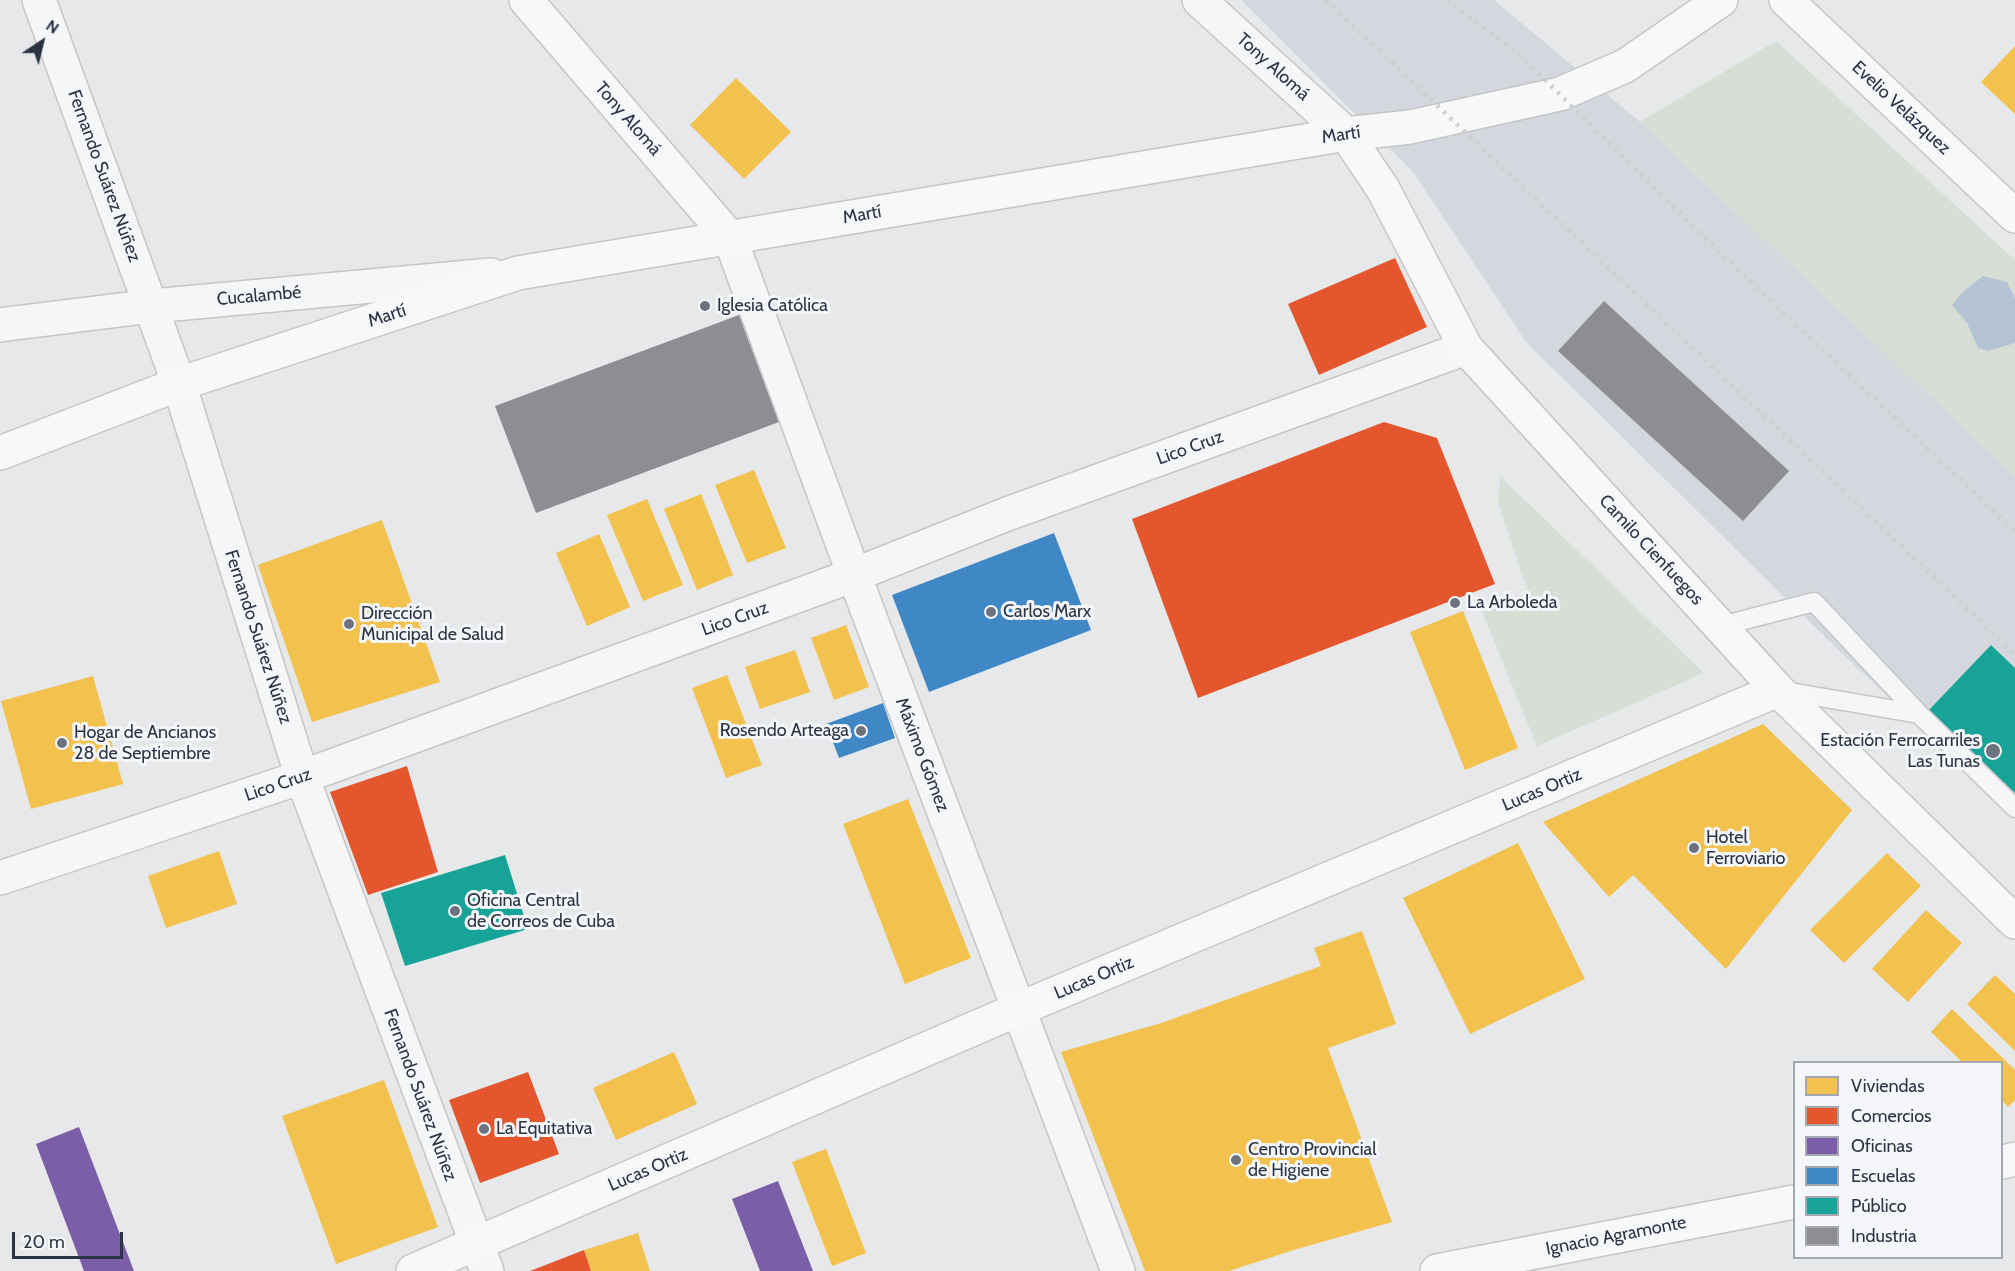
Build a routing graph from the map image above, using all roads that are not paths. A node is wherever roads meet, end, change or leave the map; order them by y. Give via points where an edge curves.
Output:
1 (39, 0) edge
2 (526, 0) edge
3 (1199, 0) edge
4 (1721, 0) edge
5 (1786, 0) edge
6 (1346, 134) junction
7 (2015, 216) edge
8 (730, 238) junction
9 (518, 273) junction
10 (152, 306) junction
11 (0, 325) edge
12 (1466, 348) junction
13 (178, 384) junction
14 (0, 453) edge
15 (854, 575) junction
16 (1721, 627) junction
17 (1778, 690) junction
18 (1919, 714) junction
19 (302, 777) junction
20 (2015, 808) edge
21 (0, 878) edge
22 (2015, 922) edge
23 (1019, 1010) junction
24 (1793, 1202) edge
25 (481, 1257) edge
26 (413, 1271) edge
27 (1118, 1271) edge
28 (1437, 1271) edge

1 - 10 street, Fernando Suárez Núñez
2 - 8 main road, Tony Alomá
3 - 6 street, Tony Alomá
4 - 6 main road, Martí via 1625,66 1560,94 1410,127
5 - 7 main road, Evelio Velázquez
6 - 8 main road, Martí
6 - 12 main road, Camilo Cienfuegos via 1383,189
8 - 9 main road, Martí
8 - 15 street, Máximo Gómez
9 - 10 street, Cucalambé
9 - 13 main road, Martí
10 - 11 street, Cucalambé
10 - 13 street, Fernando Suárez Núñez
12 - 15 street, Lico Cruz via 1008,514
12 - 16 main road, Camilo Cienfuegos
13 - 14 main road, Martí
13 - 19 street, Fernando Suárez Núñez
15 - 19 street, Lico Cruz
15 - 23 street, Máximo Gómez
16 - 17 main road, Camilo Cienfuegos
16 - 18 lane via 1814,602
17 - 18 lane
17 - 22 main road, Camilo Cienfuegos
17 - 23 main road, Lucas Ortiz
18 - 20 lane
19 - 21 street, Lico Cruz
19 - 25 street, Fernando Suárez Núñez
23 - 25 main road, Lucas Ortiz
23 - 27 street, Máximo Gómez
24 - 28 main road, Ignacio Agramonte
25 - 26 main road, Lucas Ortiz

